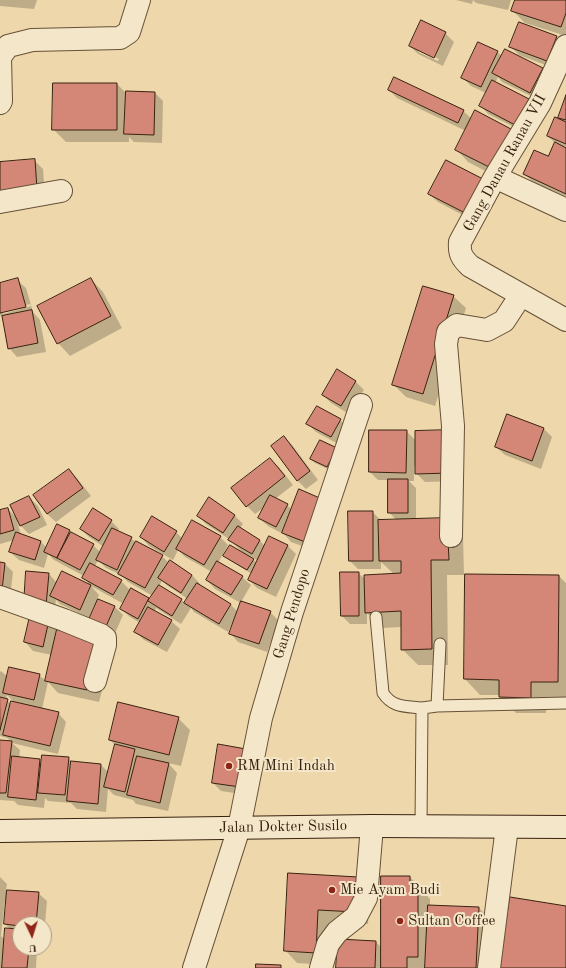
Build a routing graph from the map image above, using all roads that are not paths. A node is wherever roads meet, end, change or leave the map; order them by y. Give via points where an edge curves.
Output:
1 (139, 0) edge
2 (4, 42) edge
3 (566, 46) edge
4 (0, 103) edge
5 (495, 177) junction
6 (61, 191) dead end
7 (0, 202) edge
8 (566, 210) edge
9 (521, 295) junction
10 (566, 320) edge
11 (361, 405) dead end
12 (451, 536) dead end
13 (0, 597) edge
14 (376, 617) dead end
15 (440, 644) dead end
16 (96, 681) dead end
17 (566, 703) edge
18 (437, 706) junction
19 (422, 708) junction
20 (372, 826) junction
21 (421, 827) junction
22 (507, 827) junction
23 (566, 827) edge
24 (239, 828) junction
25 (0, 831) edge
26 (194, 968) edge
27 (320, 968) edge
28 (489, 968) edge

1 - 2 street via 129,32 120,38
2 - 4 street via 0,57
3 - 5 street, Gang Danau Ranau VII via 540,103
5 - 8 street
5 - 9 street, Gang Danau Ranau VII via 460,242 460,250 470,266
6 - 7 street
9 - 10 street, Gang Danau Ranau VII
9 - 12 street via 504,321 487,330 457,325 448,332 446,344 453,426
11 - 24 street, Gang Pendopo via 292,612 261,718
13 - 16 street via 105,638
14 - 19 lane via 383,693 387,700 394,704
15 - 18 lane
17 - 18 lane
18 - 19 lane
19 - 21 lane
20 - 21 street, Jalan Dokter Susilo
20 - 24 street, Jalan Dokter Susilo
20 - 27 street via 366,898 356,917 337,932 328,944
21 - 22 street, Jalan Dokter Susilo
22 - 23 street, Jalan Dokter Susilo
22 - 28 street
24 - 25 street, Jalan Dokter Susilo
24 - 26 street, Gang Pendopo

